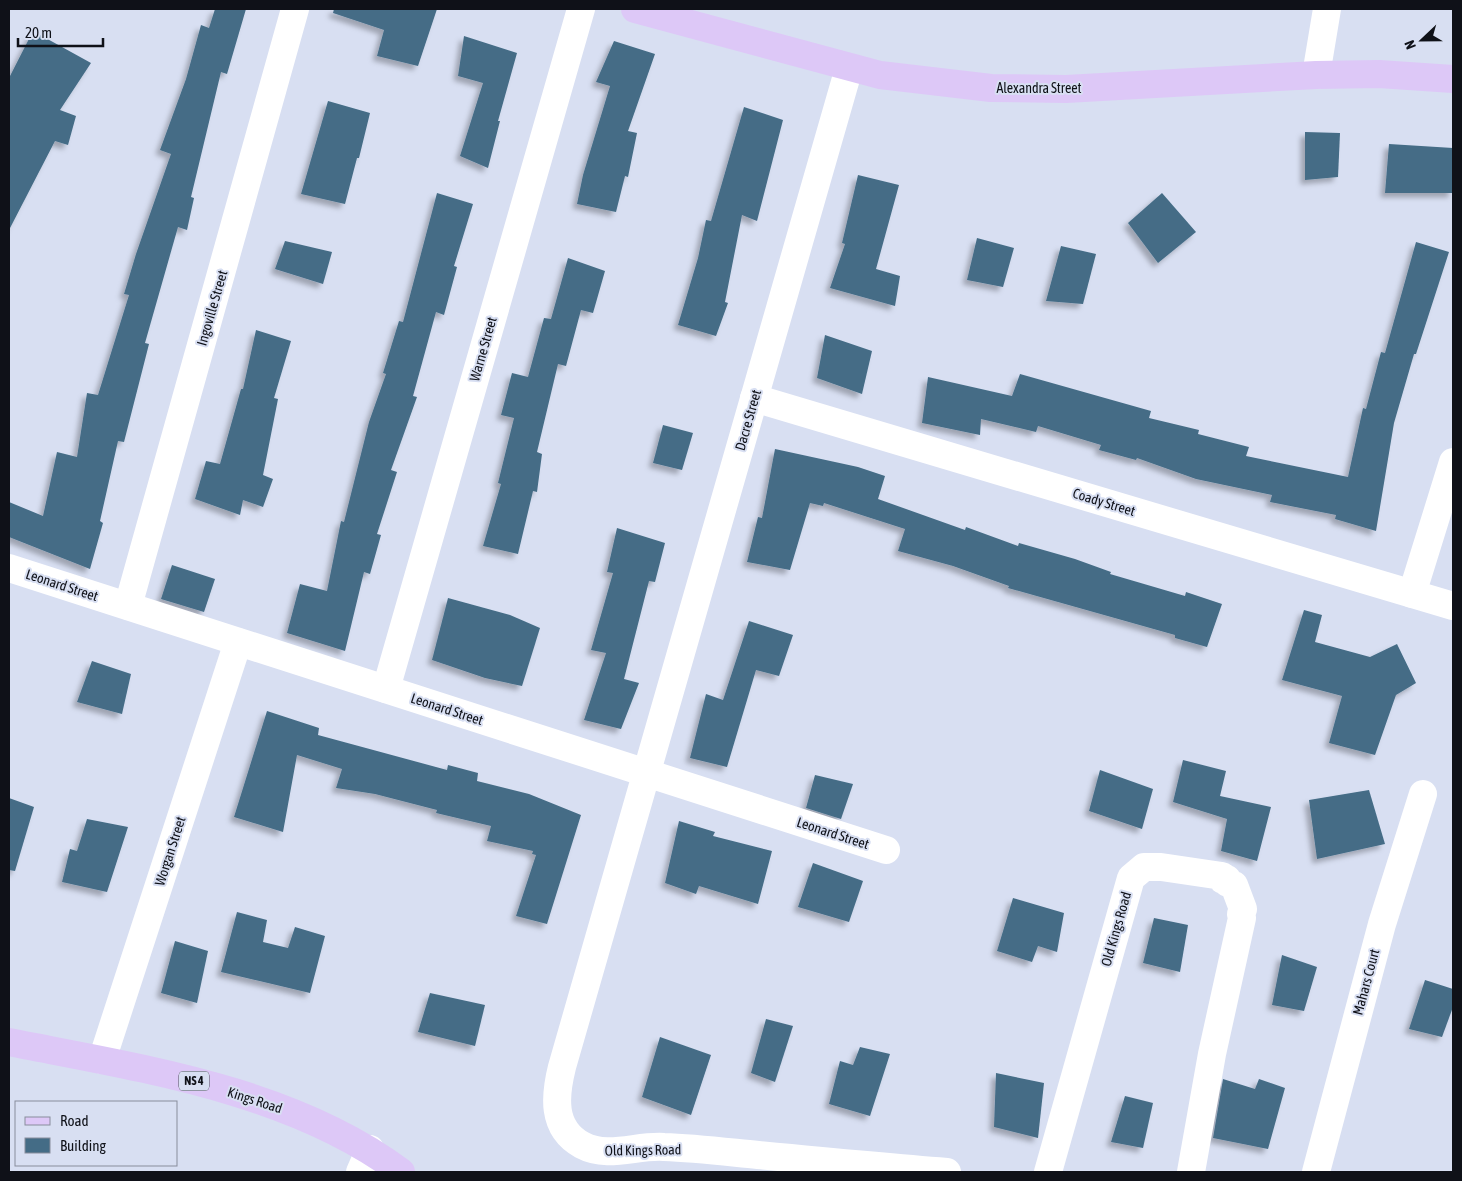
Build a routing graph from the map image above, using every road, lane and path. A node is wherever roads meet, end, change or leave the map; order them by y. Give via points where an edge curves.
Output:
1 (295, 9) edge
2 (581, 9) edge
3 (635, 9) edge
4 (1327, 9) edge
5 (849, 68) junction
6 (1316, 75) junction
7 (1453, 79) edge
8 (754, 398) junction
9 (1453, 462) edge
10 (9, 568) edge
11 (1412, 594) junction
12 (128, 606) junction
13 (1453, 606) edge
14 (238, 642) junction
15 (386, 689) junction
16 (646, 772) junction
17 (1423, 794) dead end
18 (886, 850) dead end
19 (9, 1042) edge
20 (102, 1060) junction
21 (365, 1161) edge
22 (401, 1172) edge
23 (947, 1172) edge
24 (1048, 1172) edge
25 (1191, 1172) edge
26 (1316, 1172) edge

1 - 12 street, Ingoville Street
2 - 15 street, Warne Street
3 - 5 main road, Alexandra Street
4 - 6 street
5 - 6 main road, Alexandra Street via 919,81 1023,89
5 - 8 street, Dacre Street
6 - 7 main road, Alexandra Street via 1379,74
8 - 11 street, Coady Street
8 - 16 street, Dacre Street
9 - 11 street
10 - 12 street, Leonard Street
11 - 13 street, Coady Street
12 - 14 street, Leonard Street
14 - 15 street, Leonard Street
14 - 20 street, Worgan Street
15 - 16 street, Leonard Street
16 - 18 street, Leonard Street
16 - 23 street, Old Kings Road via 556,1092 558,1115 568,1132 582,1145 605,1152 662,1146
17 - 26 street, Mahars Court via 1382,924
19 - 20 main road, Kings Road / NS 4
20 - 21 main road, Kings Road / NS 4 via 172,1075 308,1118
21 - 22 main road, Kings Road / NS 4
24 - 25 street, Old Kings Road via 1131,878 1144,867 1198,872 1222,876 1223,880 1227,878 1228,883 1234,885 1243,909

